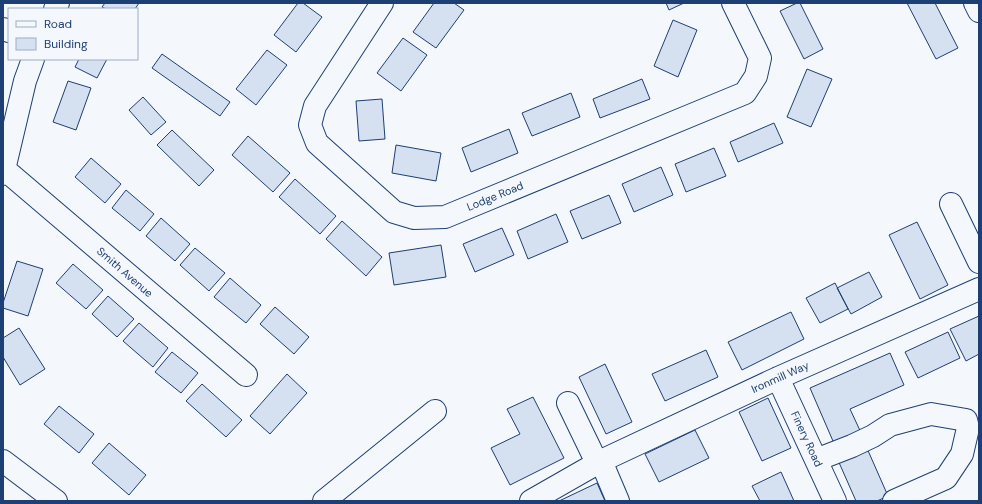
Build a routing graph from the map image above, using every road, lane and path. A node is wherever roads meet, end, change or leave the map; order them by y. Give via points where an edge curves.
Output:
1 (382, 3) edge
2 (733, 3) edge
3 (975, 3) edge
4 (979, 11) edge
5 (33, 60) edge
6 (4, 172) edge
7 (951, 204) dead end
8 (979, 262) edge
9 (979, 289) edge
10 (246, 375) dead end
11 (778, 378) junction
12 (568, 402) dead end
13 (435, 411) dead end
14 (816, 460) junction
15 (3, 461) edge
16 (594, 465) junction
17 (56, 501) edge
18 (324, 501) edge
19 (531, 501) edge
20 (618, 501) edge
21 (835, 501) edge
22 (894, 501) edge

1 - 2 street, Lodge Road via 315,106 310,125 317,142 394,212 414,218 445,216 745,93 756,76 760,58
3 - 4 street
5 - 6 street
6 - 10 street, Smith Avenue
7 - 8 street
9 - 11 street, Ironmill Way
11 - 14 street, Finery Road
11 - 16 street, Ironmill Way
12 - 16 street
13 - 18 street
14 - 21 street, Finery Road
14 - 22 street via 852,446 890,425 931,414 966,420 968,428 962,454 946,478
15 - 17 street
16 - 19 street, Ironmill Way
16 - 20 street

